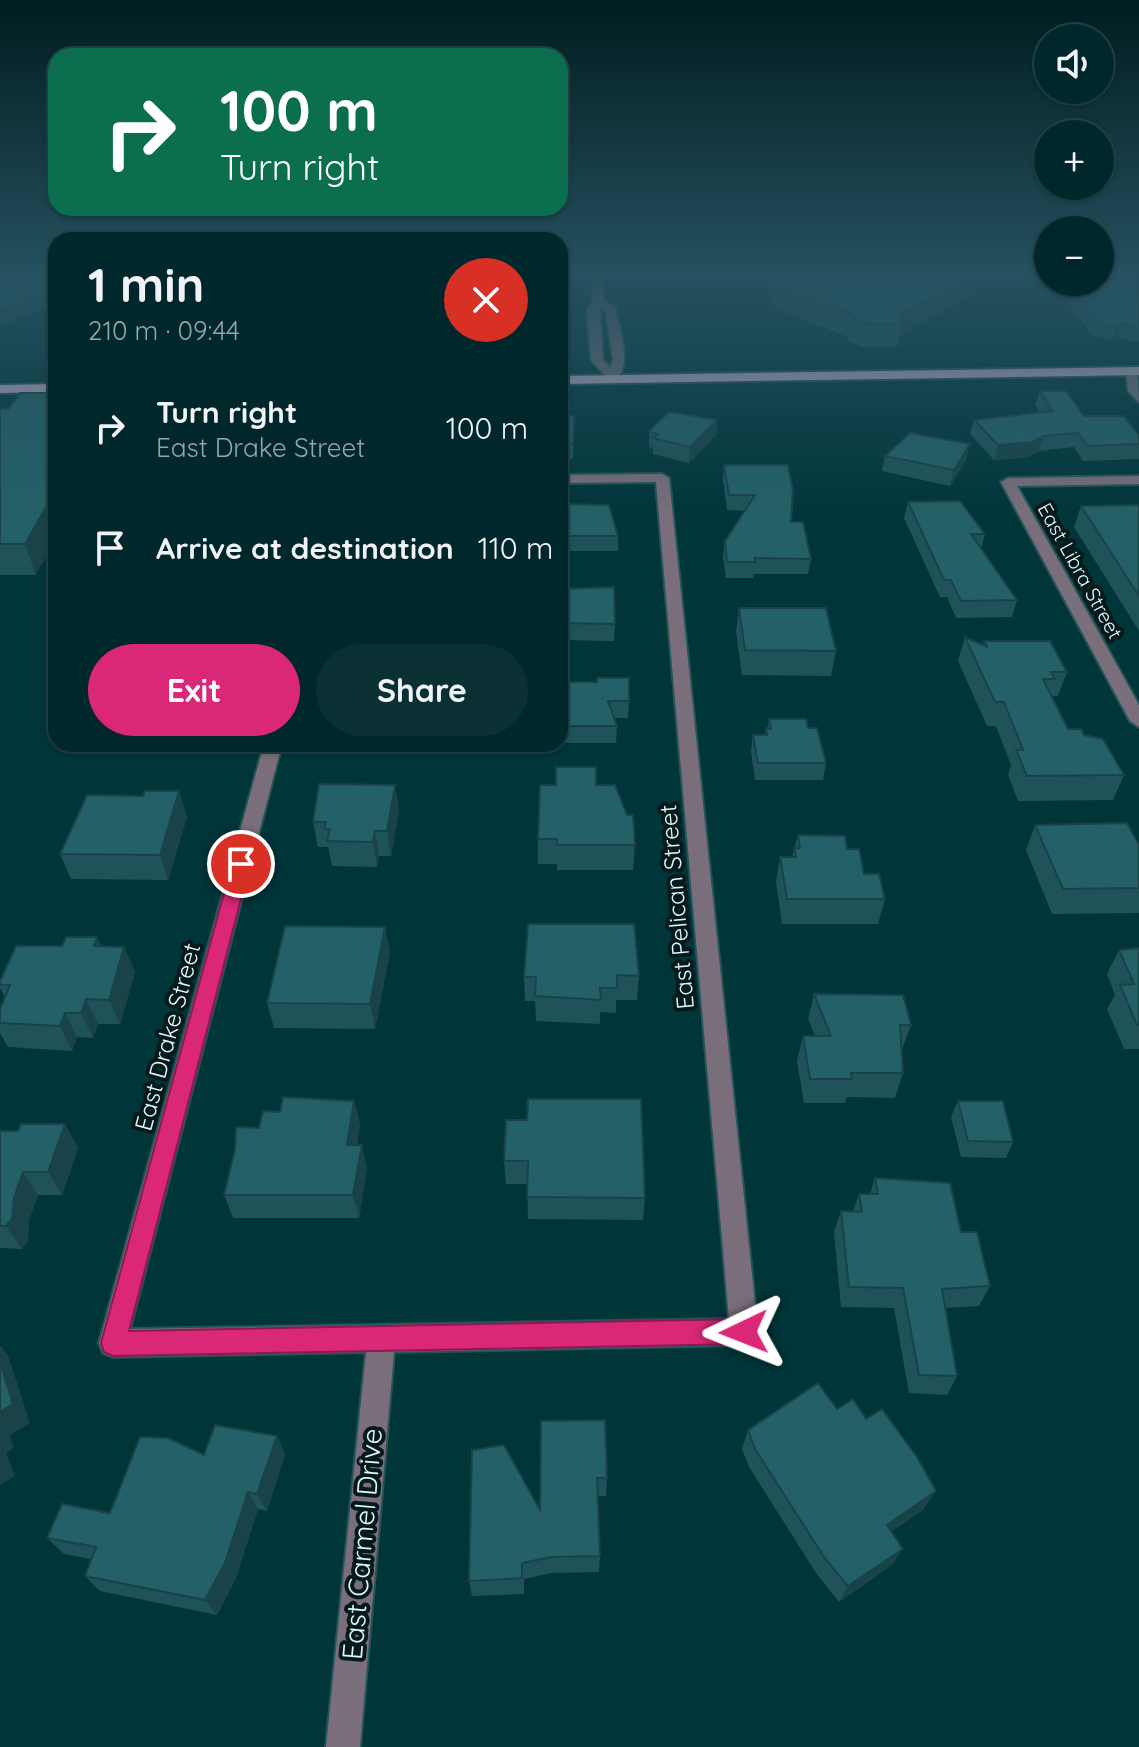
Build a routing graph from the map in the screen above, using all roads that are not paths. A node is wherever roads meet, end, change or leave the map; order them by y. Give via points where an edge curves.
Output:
1 (596, 355) edge
2 (618, 355) edge
3 (1137, 373) edge
4 (612, 379) junction
5 (568, 380) edge
6 (48, 388) edge
7 (0, 389) edge
8 (1139, 398) edge
9 (568, 479) edge
10 (1139, 480) edge
11 (1139, 721) edge
12 (271, 752) edge
13 (381, 1341) junction
14 (343, 1747) edge

1 - 4 street
2 - 4 street
3 - 4 main road
3 - 8 street via 1134,391
4 - 5 main road
6 - 7 main road
9 - 13 street, East Pelican Street via 662,478 744,1332
10 - 11 street, East Libra Street via 1008,482
12 - 13 street, East Drake Street via 113,1343
13 - 14 street, East Carmel Drive

